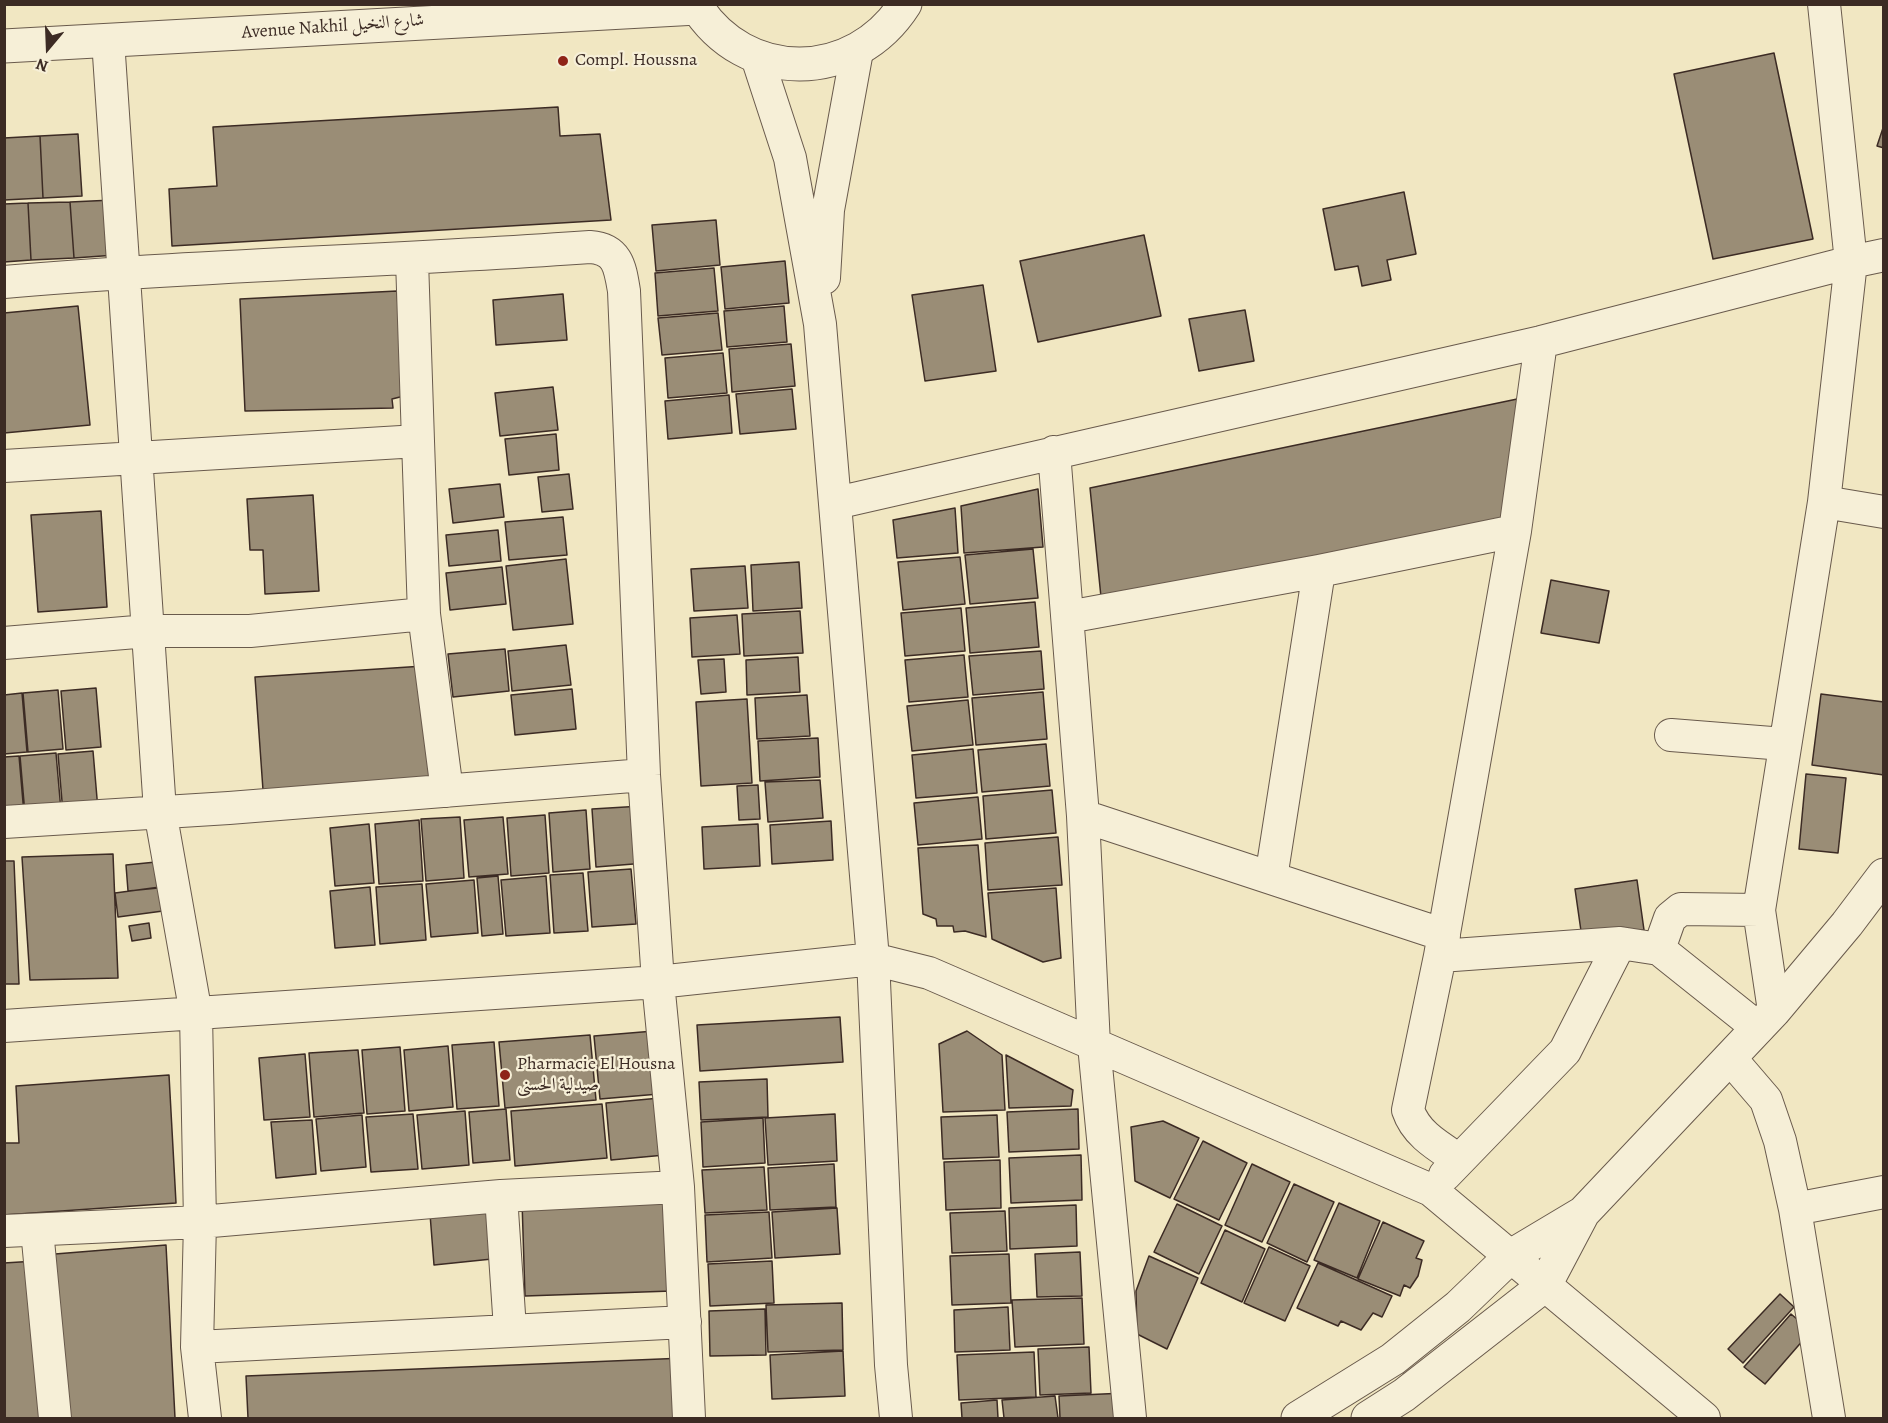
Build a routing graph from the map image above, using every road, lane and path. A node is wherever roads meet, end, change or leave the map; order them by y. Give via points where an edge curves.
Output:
1 (1824, 4) edge
2 (906, 5) edge
3 (696, 6) edge
4 (108, 40) junction
5 (4, 46) edge
6 (857, 51) junction
7 (758, 57) junction
8 (1884, 255) edge
9 (412, 260) junction
10 (1851, 262) junction
11 (124, 272) junction
12 (4, 282) edge
13 (820, 324) junction
14 (1541, 342) junction
15 (418, 441) junction
16 (1054, 452) junction
17 (136, 458) junction
18 (4, 466) edge
19 (1824, 502) junction
20 (836, 504) junction
21 (1884, 512) edge
22 (1515, 531) junction
23 (1319, 572) junction
24 (424, 614) junction
25 (1068, 617) junction
26 (148, 631) junction
27 (4, 643) edge
28 (1671, 735) dead end
29 (1784, 744) junction
30 (644, 775) junction
31 (447, 791) junction
32 (160, 811) junction
33 (1083, 816) junction
34 (4, 822) edge
35 (1884, 875) edge
36 (1271, 878) junction
37 (1759, 910) junction
38 (1620, 944) junction
39 (1442, 945) junction
40 (1659, 949) junction
41 (873, 959) junction
42 (658, 982) junction
43 (196, 1014) junction
44 (1766, 1019) junction
45 (4, 1026) edge
46 (1094, 1045) junction
47 (1730, 1058) junction
48 (1459, 1160) junction
49 (678, 1186) junction
50 (1431, 1190) junction
51 (1884, 1192) edge
52 (501, 1196) junction
53 (1795, 1209) junction
54 (1583, 1213) junction
55 (200, 1222) junction
56 (37, 1230) junction
57 (4, 1231) edge
58 (1511, 1257) junction
59 (1545, 1285) junction
60 (685, 1322) junction
61 (510, 1329) junction
62 (197, 1347) junction
63 (55, 1419) edge
64 (205, 1419) edge
65 (688, 1419) edge
66 (896, 1419) edge
67 (1130, 1419) edge
68 (1298, 1419) edge
69 (1368, 1419) edge
70 (1704, 1419) edge
71 (1829, 1419) edge

1 - 10 street
2 - 6 street via 879,36
3 - 4 street, Avenue Nakhil شارع النخيل
3 - 7 street via 723,37
4 - 5 street, Avenue Nakhil شارع النخيل
4 - 11 street
6 - 7 street via 808,64
6 - 13 street via 828,210
7 - 13 street via 790,158
8 - 10 street
9 - 11 street
9 - 15 street
9 - 30 street via 590,247 603,248 618,261 624,291
10 - 14 street
10 - 19 street
11 - 12 street
11 - 17 street
13 - 20 street
14 - 16 street
14 - 22 street
15 - 17 street
15 - 24 street
16 - 20 street
16 - 25 street
17 - 18 street
17 - 26 street
19 - 21 street
19 - 29 street
20 - 41 street
22 - 23 street
22 - 39 street
23 - 25 street
23 - 36 street
24 - 26 street via 250,631
24 - 31 street
25 - 33 street
26 - 27 street
26 - 32 street
28 - 29 street
29 - 37 street
30 - 31 street
30 - 42 street
31 - 32 street
32 - 34 street
32 - 43 street
33 - 36 street
33 - 46 street
35 - 44 street
36 - 39 street
37 - 40 street via 1681,909 1670,918
37 - 44 street
38 - 39 street
38 - 40 street
38 - 48 street via 1565,1052
39 - 48 street via 1408,1110 1425,1136
40 - 44 street
41 - 42 street
41 - 46 street via 929,973
41 - 66 street
42 - 43 street
42 - 49 street
43 - 45 street
43 - 55 street
44 - 47 street
46 - 50 street
46 - 67 street
47 - 53 street via 1766,1100
47 - 54 street
48 - 50 street
49 - 52 street
49 - 60 street
50 - 58 street
51 - 53 street
52 - 55 street
52 - 61 street
53 - 71 street
54 - 58 street
54 - 59 street
55 - 56 street
55 - 62 street
56 - 57 street
56 - 63 street
58 - 59 street
58 - 68 street via 1458,1307 1393,1359
59 - 69 street
59 - 70 street
60 - 61 street
60 - 65 street
61 - 62 street
62 - 64 street

